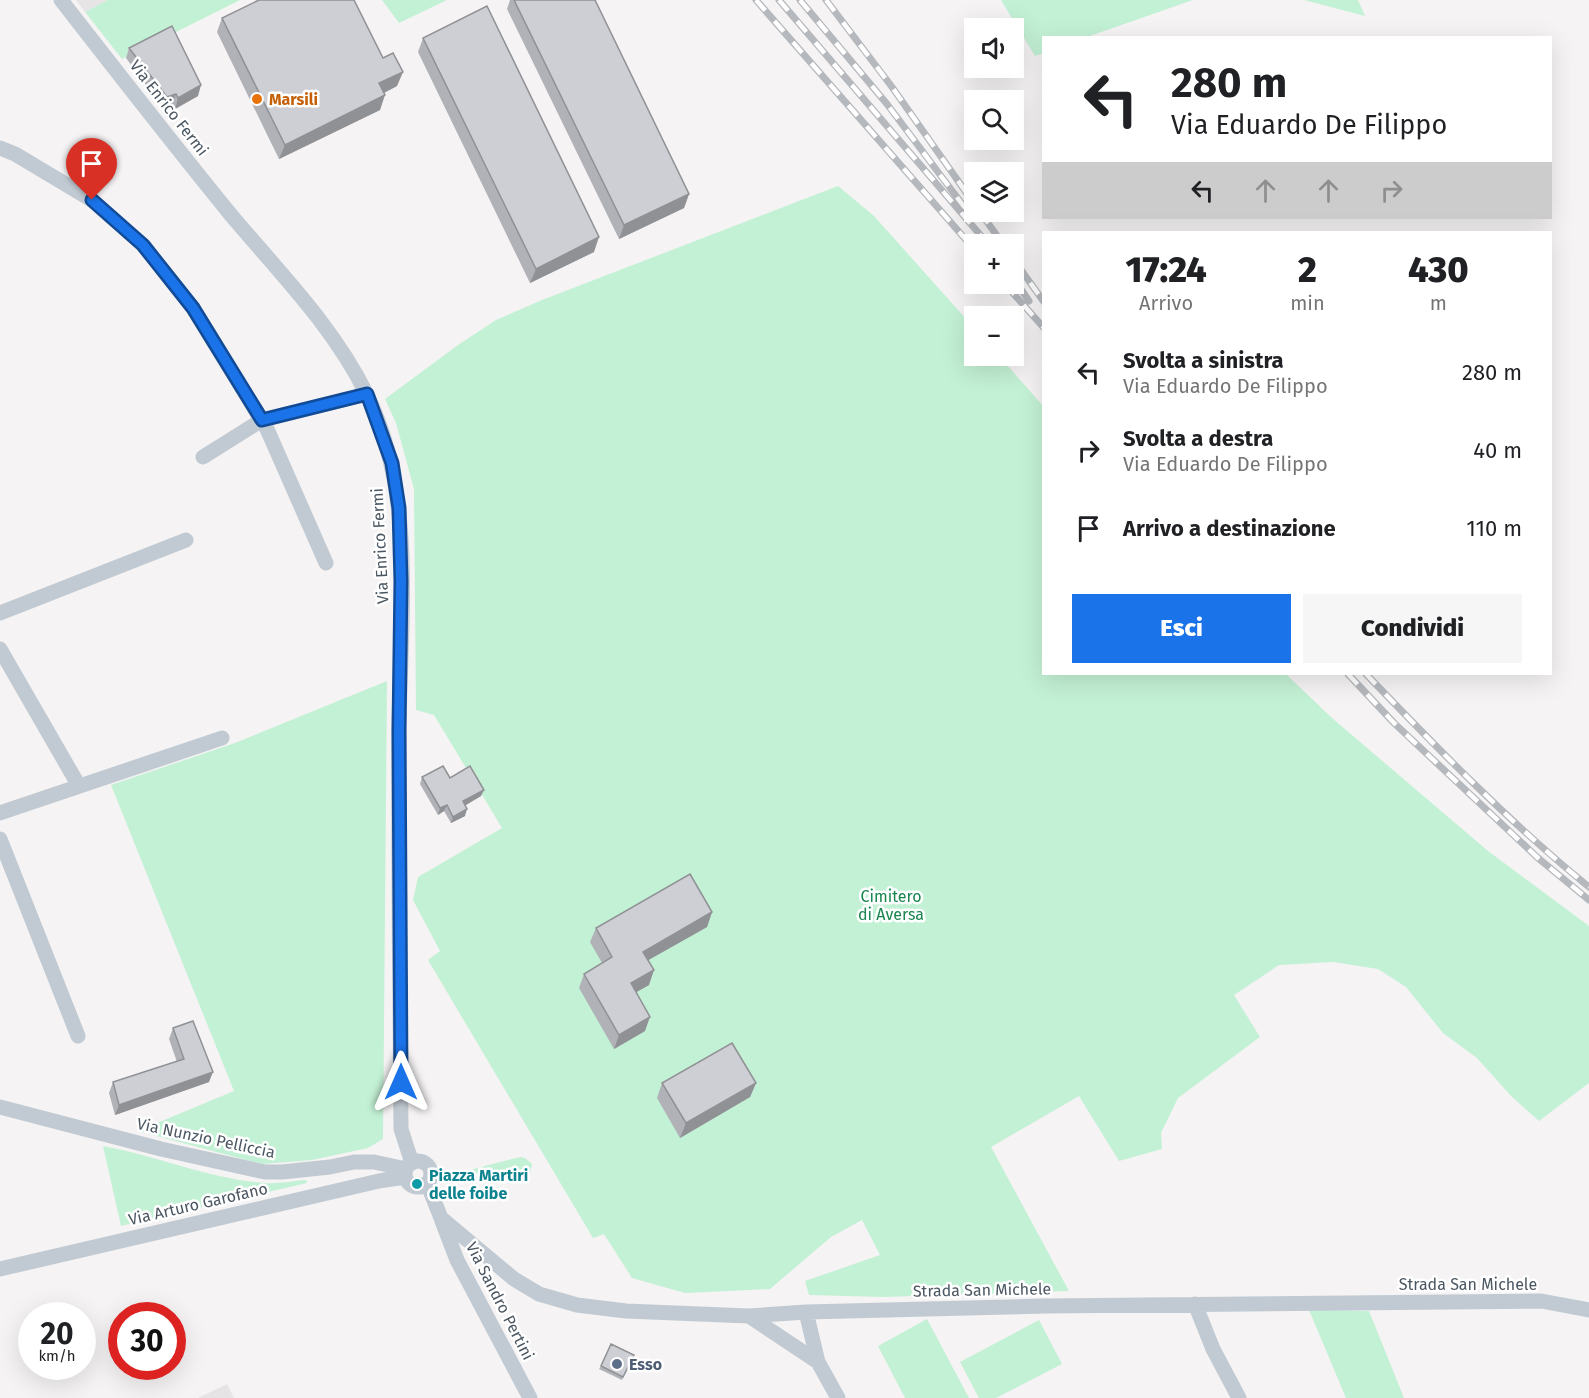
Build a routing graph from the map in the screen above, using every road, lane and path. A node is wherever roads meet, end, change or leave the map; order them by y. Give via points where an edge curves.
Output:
1 (61, 0) edge
2 (0, 148) edge
3 (367, 394) junction
4 (262, 420) junction
5 (203, 458) dead end
6 (186, 540) dead end
7 (326, 563) dead end
8 (0, 613) edge
9 (0, 650) edge
10 (222, 738) dead end
11 (79, 786) junction
12 (0, 813) edge
13 (0, 839) edge
14 (78, 1036) dead end
15 (0, 1107) edge
16 (408, 1170) junction
17 (427, 1184) junction
18 (441, 1218) junction
19 (0, 1269) edge
20 (1195, 1304) junction
21 (1589, 1310) edge
22 (806, 1312) junction
23 (748, 1316) junction
24 (818, 1362) junction
25 (530, 1398) edge
26 (838, 1398) edge
27 (1239, 1398) edge

1 - 3 street, Via Enrico Fermi via 224,206 305,300
2 - 4 street via 92,200 143,245 193,308
3 - 4 street
3 - 16 street, Via Enrico Fermi via 392,463 399,508 401,1129
4 - 5 street
4 - 7 street
6 - 8 street
9 - 11 street
10 - 11 street
11 - 12 street
13 - 14 street
15 - 16 street, Via Nunzio Pelliccia via 265,1172 354,1162
16 - 17 street via 412,1186
16 - 17 street via 422,1162 429,1167
16 - 19 street, Via Arturo Garofano via 379,1181
17 - 18 street, Strada San Michele
18 - 23 street, Strada San Michele via 514,1279 539,1294 577,1305 627,1311
18 - 25 street, Via Sandro Pertini via 457,1260
20 - 21 street, Strada San Michele via 1541,1301
20 - 22 street, Strada San Michele
20 - 27 street
22 - 23 street, Strada San Michele
22 - 24 street
23 - 24 street
24 - 26 street

